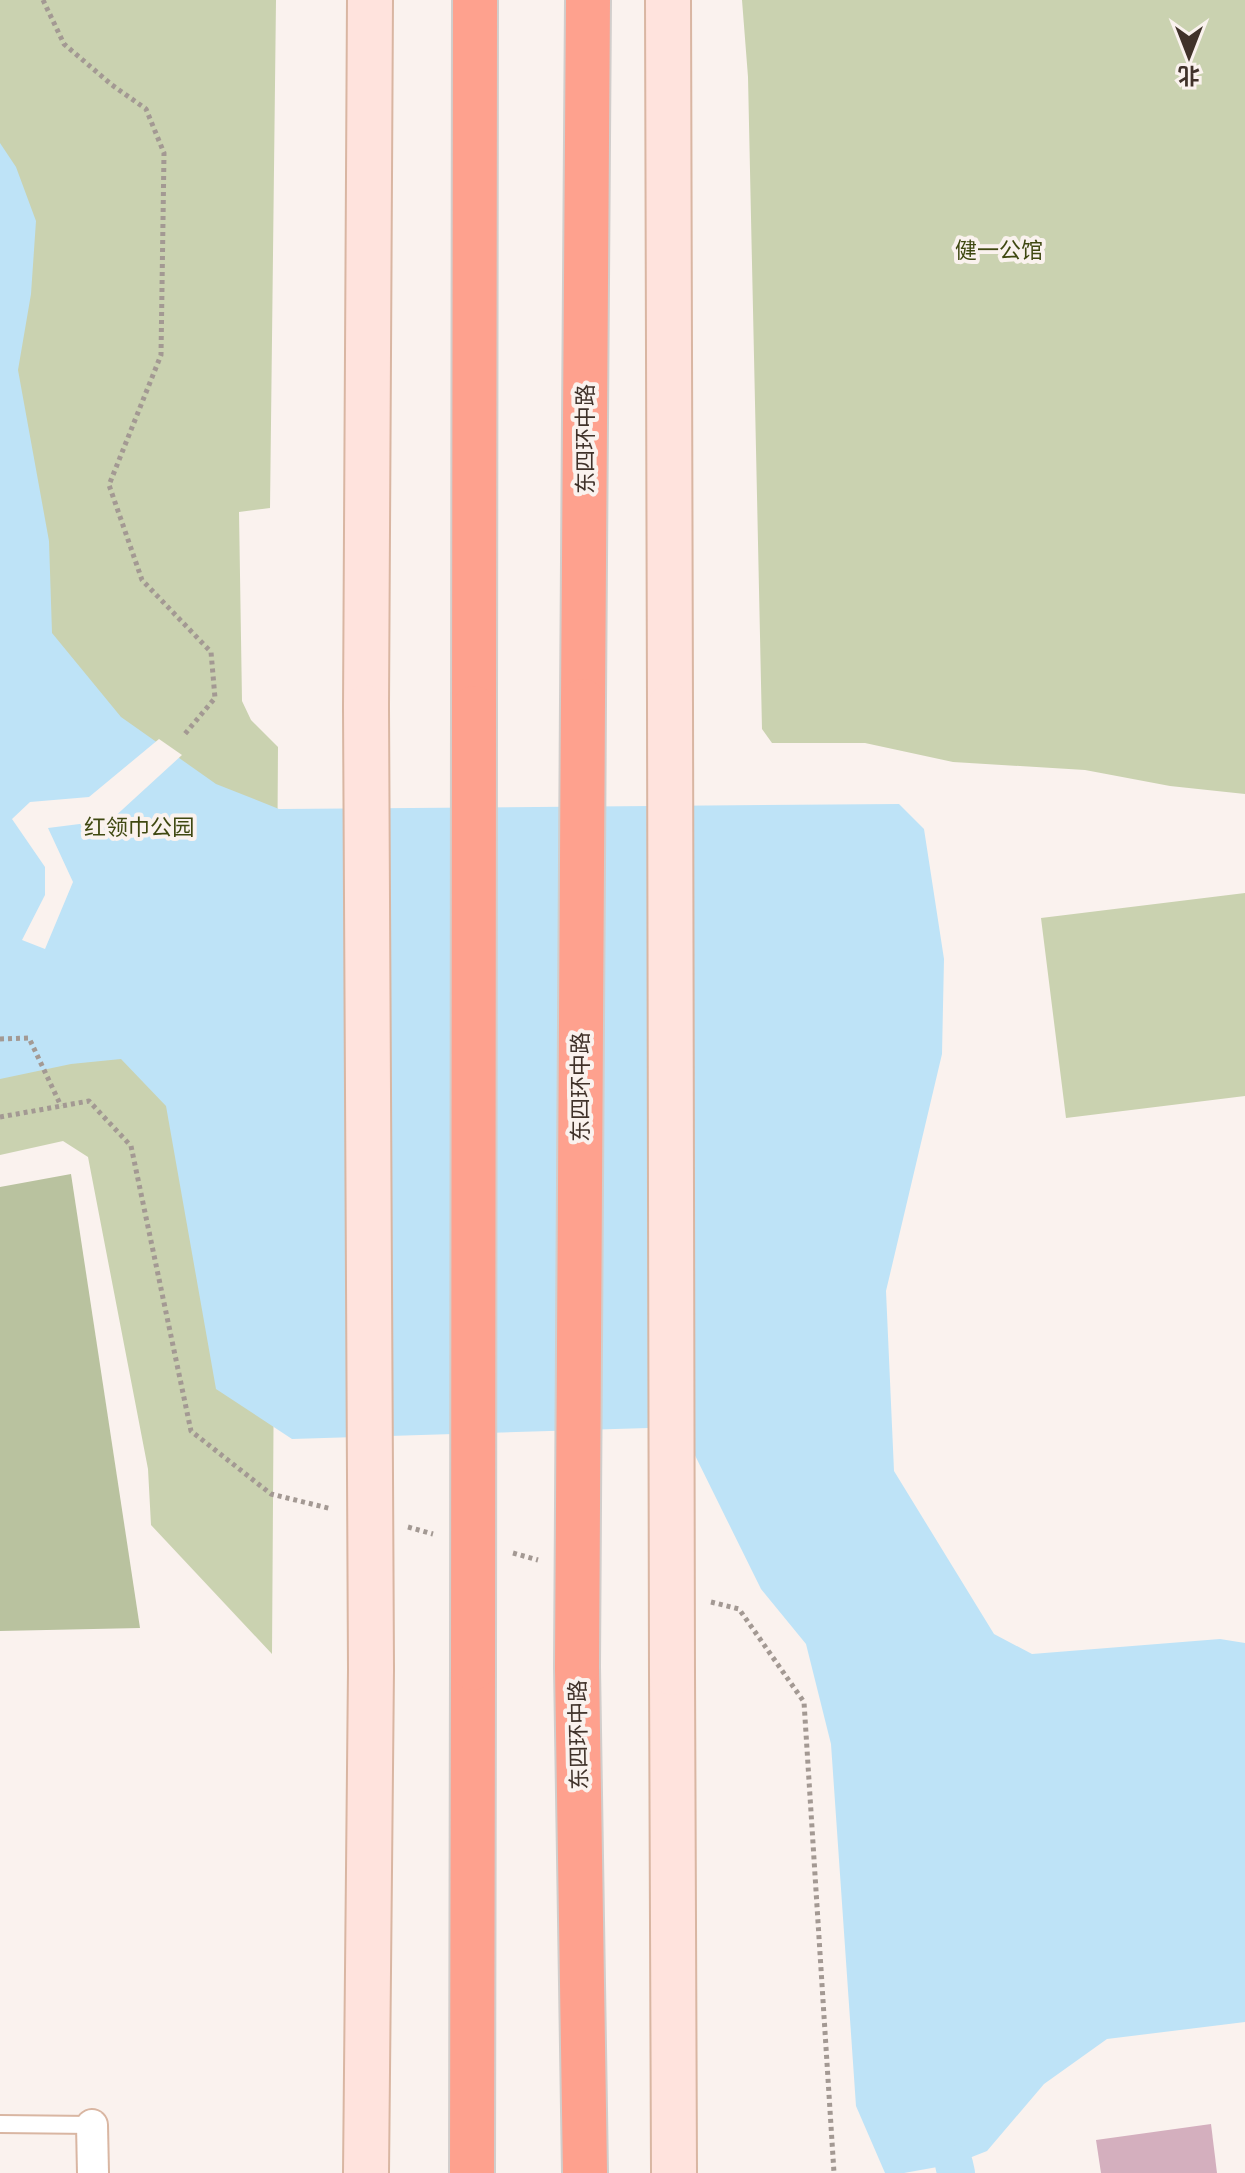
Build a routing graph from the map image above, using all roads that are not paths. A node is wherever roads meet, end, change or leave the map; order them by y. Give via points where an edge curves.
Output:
1 (370, 0) edge
2 (475, 0) edge
3 (588, 0) edge
4 (668, 0) edge
5 (0, 2124) edge
6 (92, 2125) joint
7 (93, 2173) edge
8 (366, 2173) edge
9 (472, 2173) edge
10 (585, 2173) edge
11 (674, 2173) edge

1 - 8 street, bridge via 366,707 371,1669
2 - 9 highway, bridge
3 - 10 highway, 东四环中路, bridge via 577,1667
4 - 11 street, bridge
5 - 6 lane
6 - 7 street

